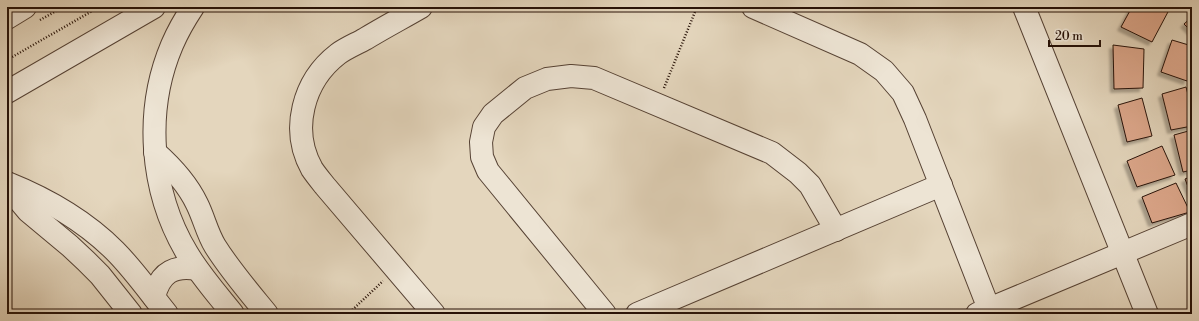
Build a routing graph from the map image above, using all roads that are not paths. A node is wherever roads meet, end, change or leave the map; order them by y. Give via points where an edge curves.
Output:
1 (26, 7) edge
2 (154, 7) edge
3 (193, 7) edge
4 (421, 7) edge
5 (753, 7) edge
6 (1024, 7) edge
7 (7, 18) edge
8 (7, 92) edge
9 (155, 152) junction
10 (7, 184) edge
11 (941, 185) junction
12 (1192, 224) edge
13 (836, 230) junction
14 (1122, 253) junction
15 (197, 269) junction
16 (154, 297) junction
17 (983, 311) edge
18 (131, 314) edge
19 (167, 314) edge
20 (233, 314) edge
21 (267, 314) edge
22 (434, 314) edge
23 (605, 314) edge
24 (637, 314) edge
25 (1147, 314) edge

1 - 7 street
2 - 8 street
3 - 9 street via 172,45 164,68 155,116
4 - 22 street via 339,54 323,68 311,86 303,106 301,128 304,149 312,169
5 - 11 street via 860,54 884,71 903,93
6 - 14 street
9 - 15 street via 160,188 167,211
9 - 21 street via 188,188 215,245
10 - 16 street via 54,204 96,233 119,255
10 - 18 street via 28,211 100,275
11 - 13 street
11 - 17 street
12 - 14 street
13 - 23 street via 810,185 772,153 594,78 571,76 547,79 525,88 493,114 484,127 482,157 488,171
13 - 24 street
14 - 17 street
14 - 25 street
15 - 16 street via 174,269 157,285
15 - 20 street
16 - 19 street

